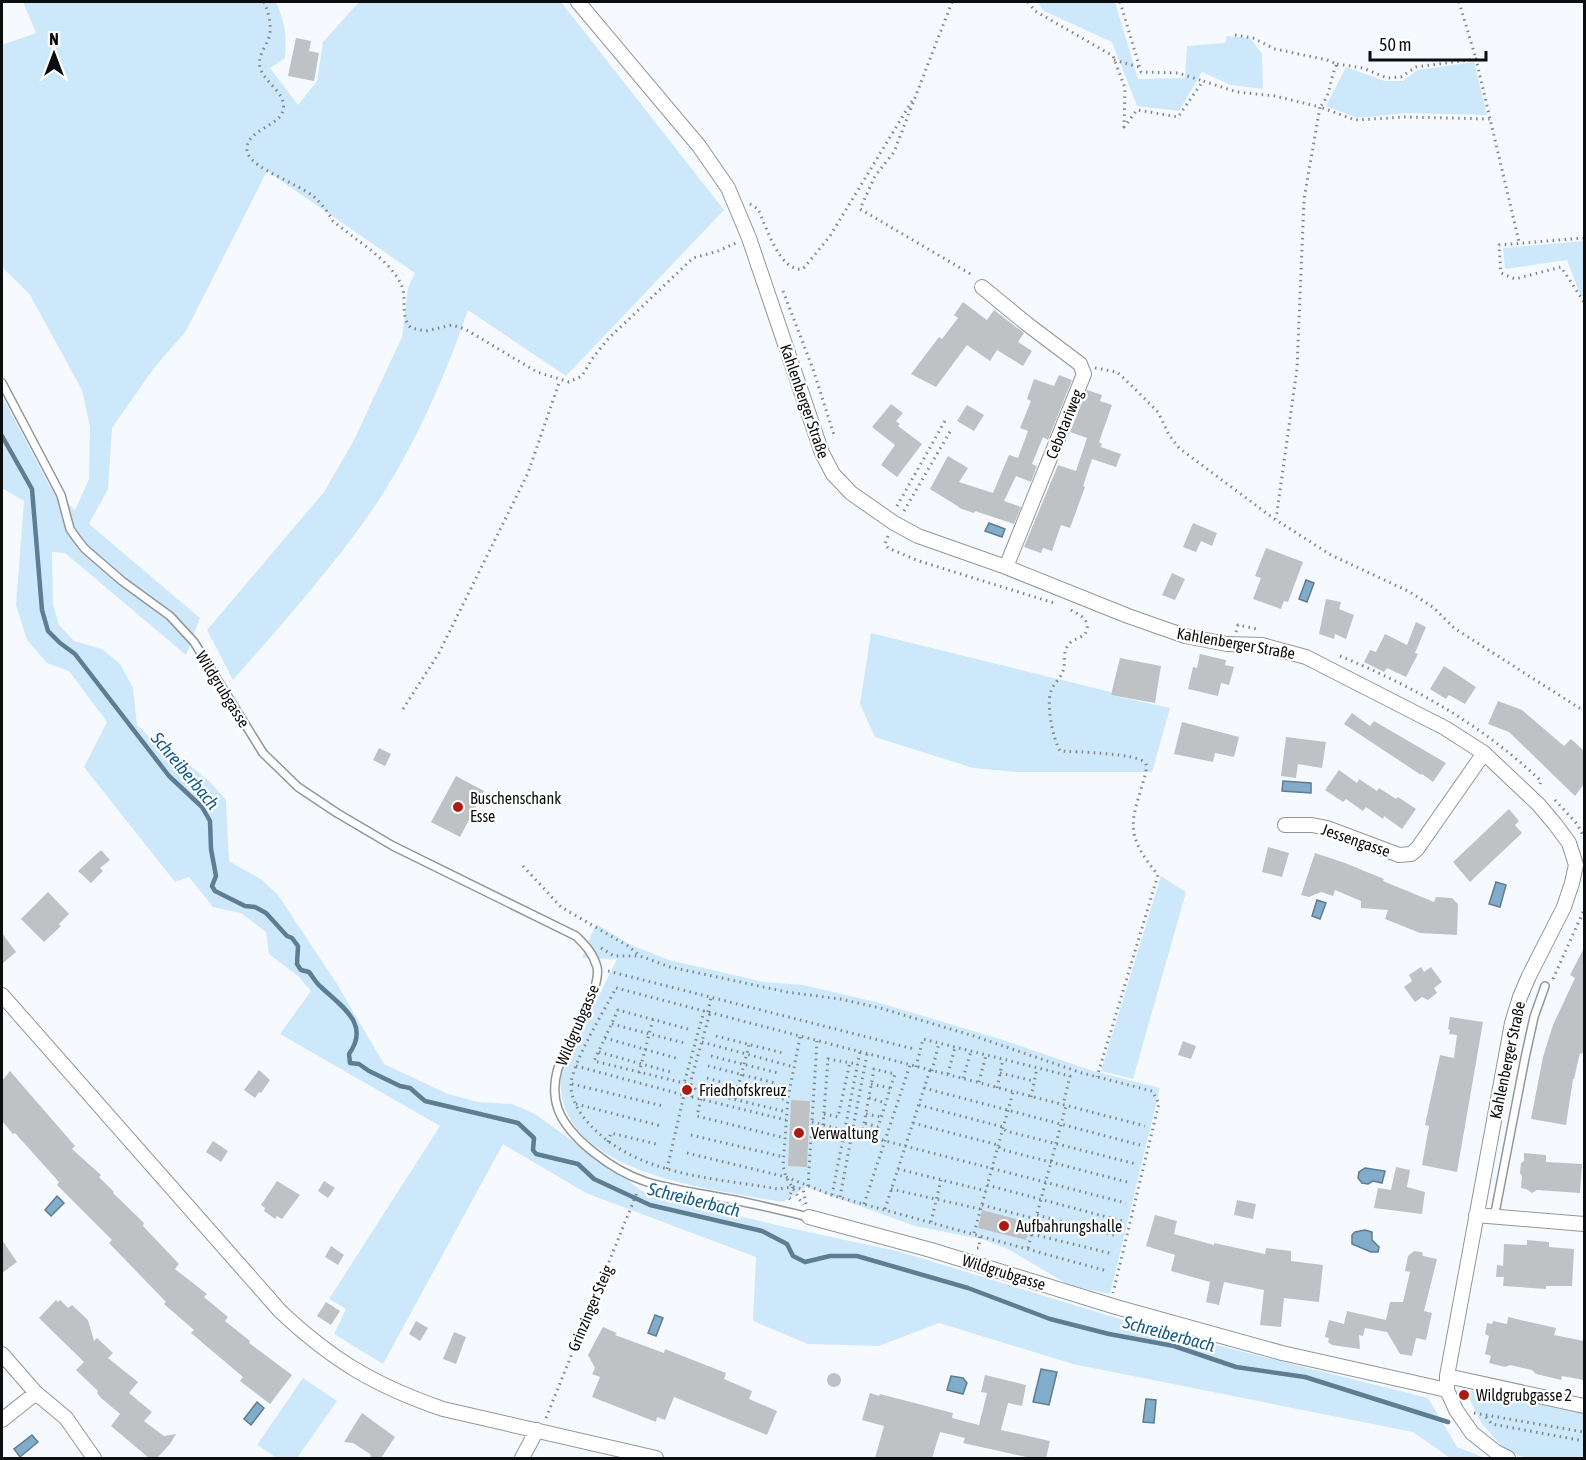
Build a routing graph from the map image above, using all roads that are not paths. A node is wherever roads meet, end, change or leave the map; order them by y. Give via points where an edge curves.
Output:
1 (578, 2) edge
2 (982, 287) road end
3 (2, 383) edge
4 (1006, 567) junction
5 (1484, 753) junction
6 (1285, 825) dead end
7 (1580, 863) edge
8 (1545, 986) road end
9 (2, 995) edge
10 (1476, 1215) junction
11 (809, 1217) joint
12 (1494, 1218) junction
13 (1584, 1224) edge
14 (2, 1354) edge
15 (1447, 1383) junction
16 (36, 1393) junction
17 (1584, 1406) edge
18 (2, 1420) edge
19 (539, 1430) junction
20 (94, 1458) edge
21 (522, 1458) edge
22 (656, 1458) edge
23 (1508, 1458) edge

1 - 4 street, Kahlenberger Straße via 729,189 827,466 851,494 894,523 918,536
2 - 4 street, Cebotariweg via 1083,370
3 - 11 lane, Wildgrubgasse via 61,495 70,529 77,539 122,581 170,616 194,642 263,753 284,774 337,813 393,846 576,936 591,951 598,970 596,988 558,1068 554,1092 558,1110 590,1149 642,1180
4 - 5 street, Kahlenberger Straße via 1185,636 1227,644 1262,645 1306,657 1445,728
5 - 6 street, Jessengasse via 1411,854 1399,855 1327,828
5 - 7 street, Kahlenberger Straße via 1556,824
7 - 10 street, Kahlenberger Straße via 1515,1014
8 - 12 lane via 1534,1017
9 - 19 street via 280,1311 325,1351 356,1372 418,1400
10 - 12 street
10 - 15 street, Kahlenberger Straße
11 - 15 street, Wildgrubgasse via 1282,1353
12 - 13 street
14 - 16 street
15 - 17 street, Wildgrubgasse
15 - 23 street via 1456,1410 1472,1433
16 - 18 street
16 - 20 street via 66,1418
19 - 21 street
19 - 22 street

